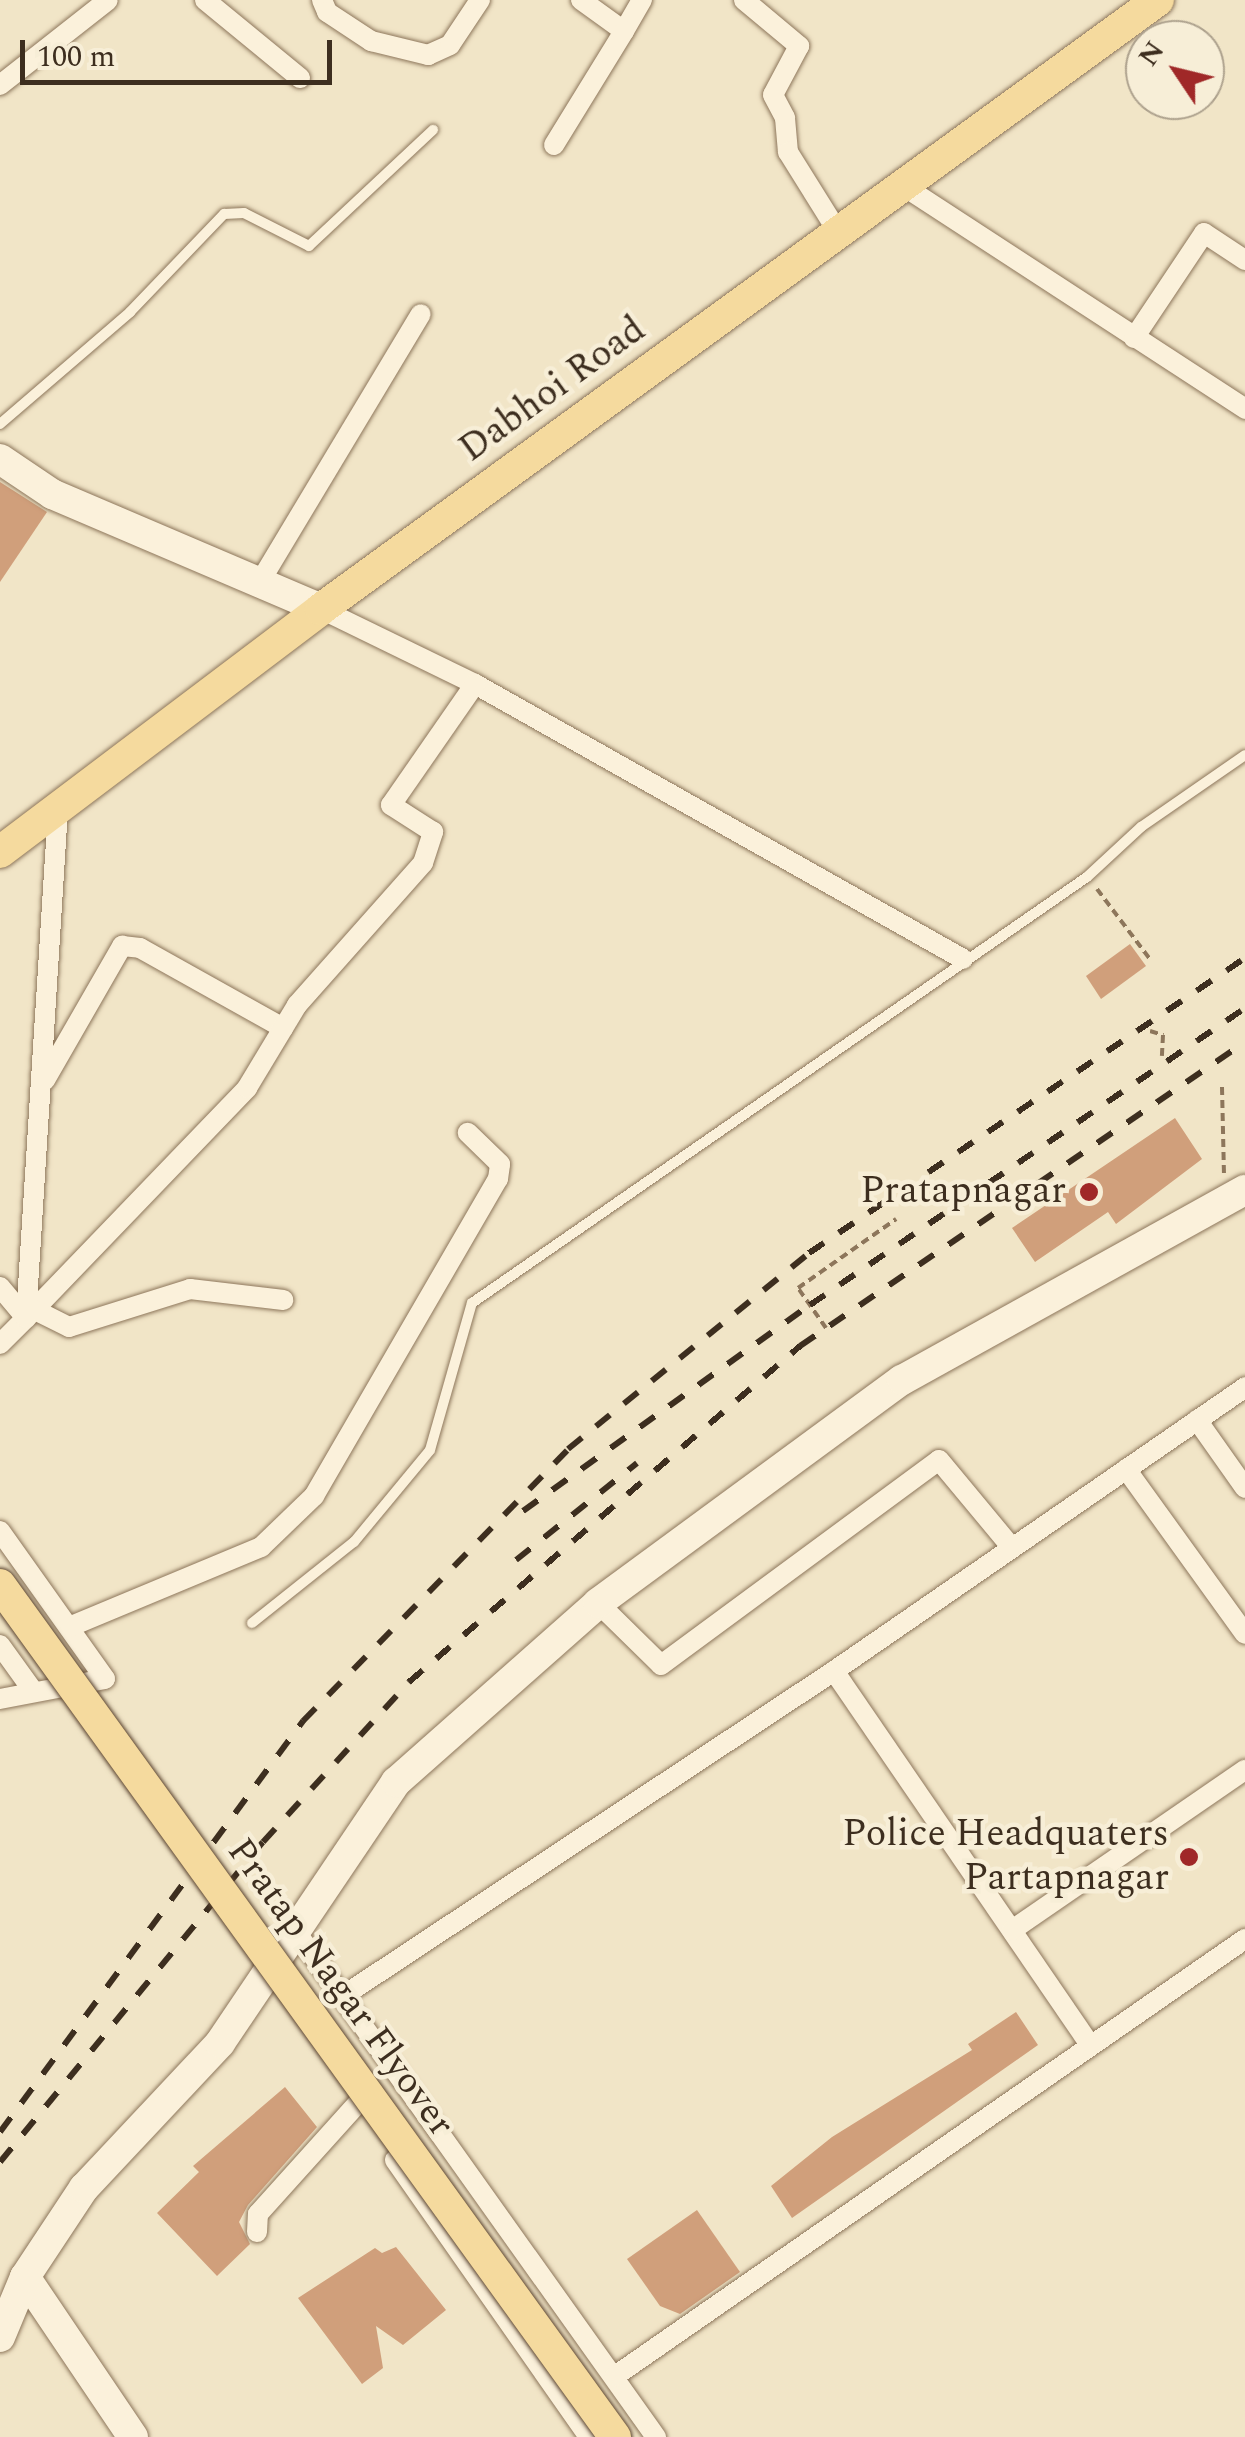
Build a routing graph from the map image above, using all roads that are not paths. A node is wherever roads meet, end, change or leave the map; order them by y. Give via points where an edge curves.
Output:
1 (108, 0) edge
2 (205, 0) edge
3 (322, 0) edge
4 (480, 0) edge
5 (581, 0) edge
6 (642, 0) edge
7 (744, 0) edge
8 (1158, 0) edge
9 (624, 30) junction
10 (300, 78) dead end
11 (0, 86) edge
12 (433, 130) dead end
13 (554, 146) dead end
14 (902, 185) junction
15 (838, 232) junction
16 (1245, 260) edge
17 (421, 314) dead end
18 (1134, 338) junction
19 (1245, 409) edge
20 (0, 424) edge
21 (0, 459) edge
22 (262, 580) junction
23 (321, 609) junction
24 (475, 684) junction
25 (1245, 755) edge
26 (58, 810) junction
27 (0, 852) edge
28 (962, 959) junction
29 (283, 1028) junction
30 (40, 1088) junction
31 (468, 1133) dead end
32 (1235, 1196) edge
33 (0, 1287) edge
34 (282, 1300) dead end
35 (30, 1313) junction
36 (0, 1344) edge
37 (1245, 1387) edge
38 (1197, 1420) junction
39 (1126, 1470) junction
40 (1245, 1488) edge
41 (0, 1531) edge
42 (1012, 1548) junction
43 (0, 1586) edge
44 (598, 1603) junction
45 (252, 1623) dead end
46 (69, 1627) junction
47 (1245, 1634) edge
48 (0, 1646) edge
49 (834, 1671) junction
50 (31, 1688) junction
51 (0, 1699) edge
52 (1245, 1770) edge
53 (294, 1929) junction
54 (1012, 1930) junction
55 (1245, 1939) edge
56 (265, 1976) junction
57 (342, 1996) junction
58 (1089, 2044) junction
59 (356, 2104) junction
60 (257, 2232) dead end
61 (25, 2277) junction
62 (0, 2337) edge
63 (615, 2376) junction
64 (133, 2437) edge
65 (589, 2437) edge
66 (616, 2437) edge
67 (656, 2437) edge

1 - 11 street
2 - 10 street
3 - 4 street via 327,12 372,41 428,55 450,45
5 - 9 street
6 - 9 street
7 - 15 street via 799,46 773,96 785,118 788,152
8 - 14 main road, Dabhoi Road
9 - 13 street
12 - 20 lane via 309,246 244,213 224,214 130,312
14 - 15 main road, Dabhoi Road
14 - 18 street
15 - 23 main road, Dabhoi Road
16 - 18 street via 1204,232
17 - 22 street
18 - 19 street
21 - 22 street via 52,494
22 - 23 street
23 - 24 street
23 - 26 main road, Dabhoi Road
24 - 28 street
24 - 29 street via 391,805 434,832 422,862
25 - 28 lane via 1141,827 1088,877
26 - 27 main road, Dabhoi Road
26 - 30 street
28 - 45 lane via 472,1303 430,1450 354,1542
29 - 30 street via 140,948 122,946
29 - 35 street via 247,1088
30 - 35 street
31 - 46 street via 500,1164 498,1178 314,1496 261,1547
32 - 44 street via 902,1380
33 - 35 street
34 - 35 street via 190,1289 70,1328
35 - 36 street
37 - 38 street
38 - 39 street
38 - 40 street
39 - 42 street
39 - 47 street
41 - 46 street
42 - 44 street via 939,1460 661,1665
42 - 49 street
43 - 66 main road, Pratap Nagar Flyover, bridge
44 - 53 street via 388,1790
46 - 50 street via 105,1679
48 - 50 street
49 - 54 street
49 - 57 street
50 - 51 street
52 - 54 street
53 - 56 street
53 - 57 street
54 - 58 street
55 - 58 street
56 - 59 street
56 - 61 street via 220,2043 84,2188
57 - 63 street
58 - 63 street
59 - 60 street via 258,2214
59 - 65 street
61 - 62 street
61 - 64 street
63 - 67 street

